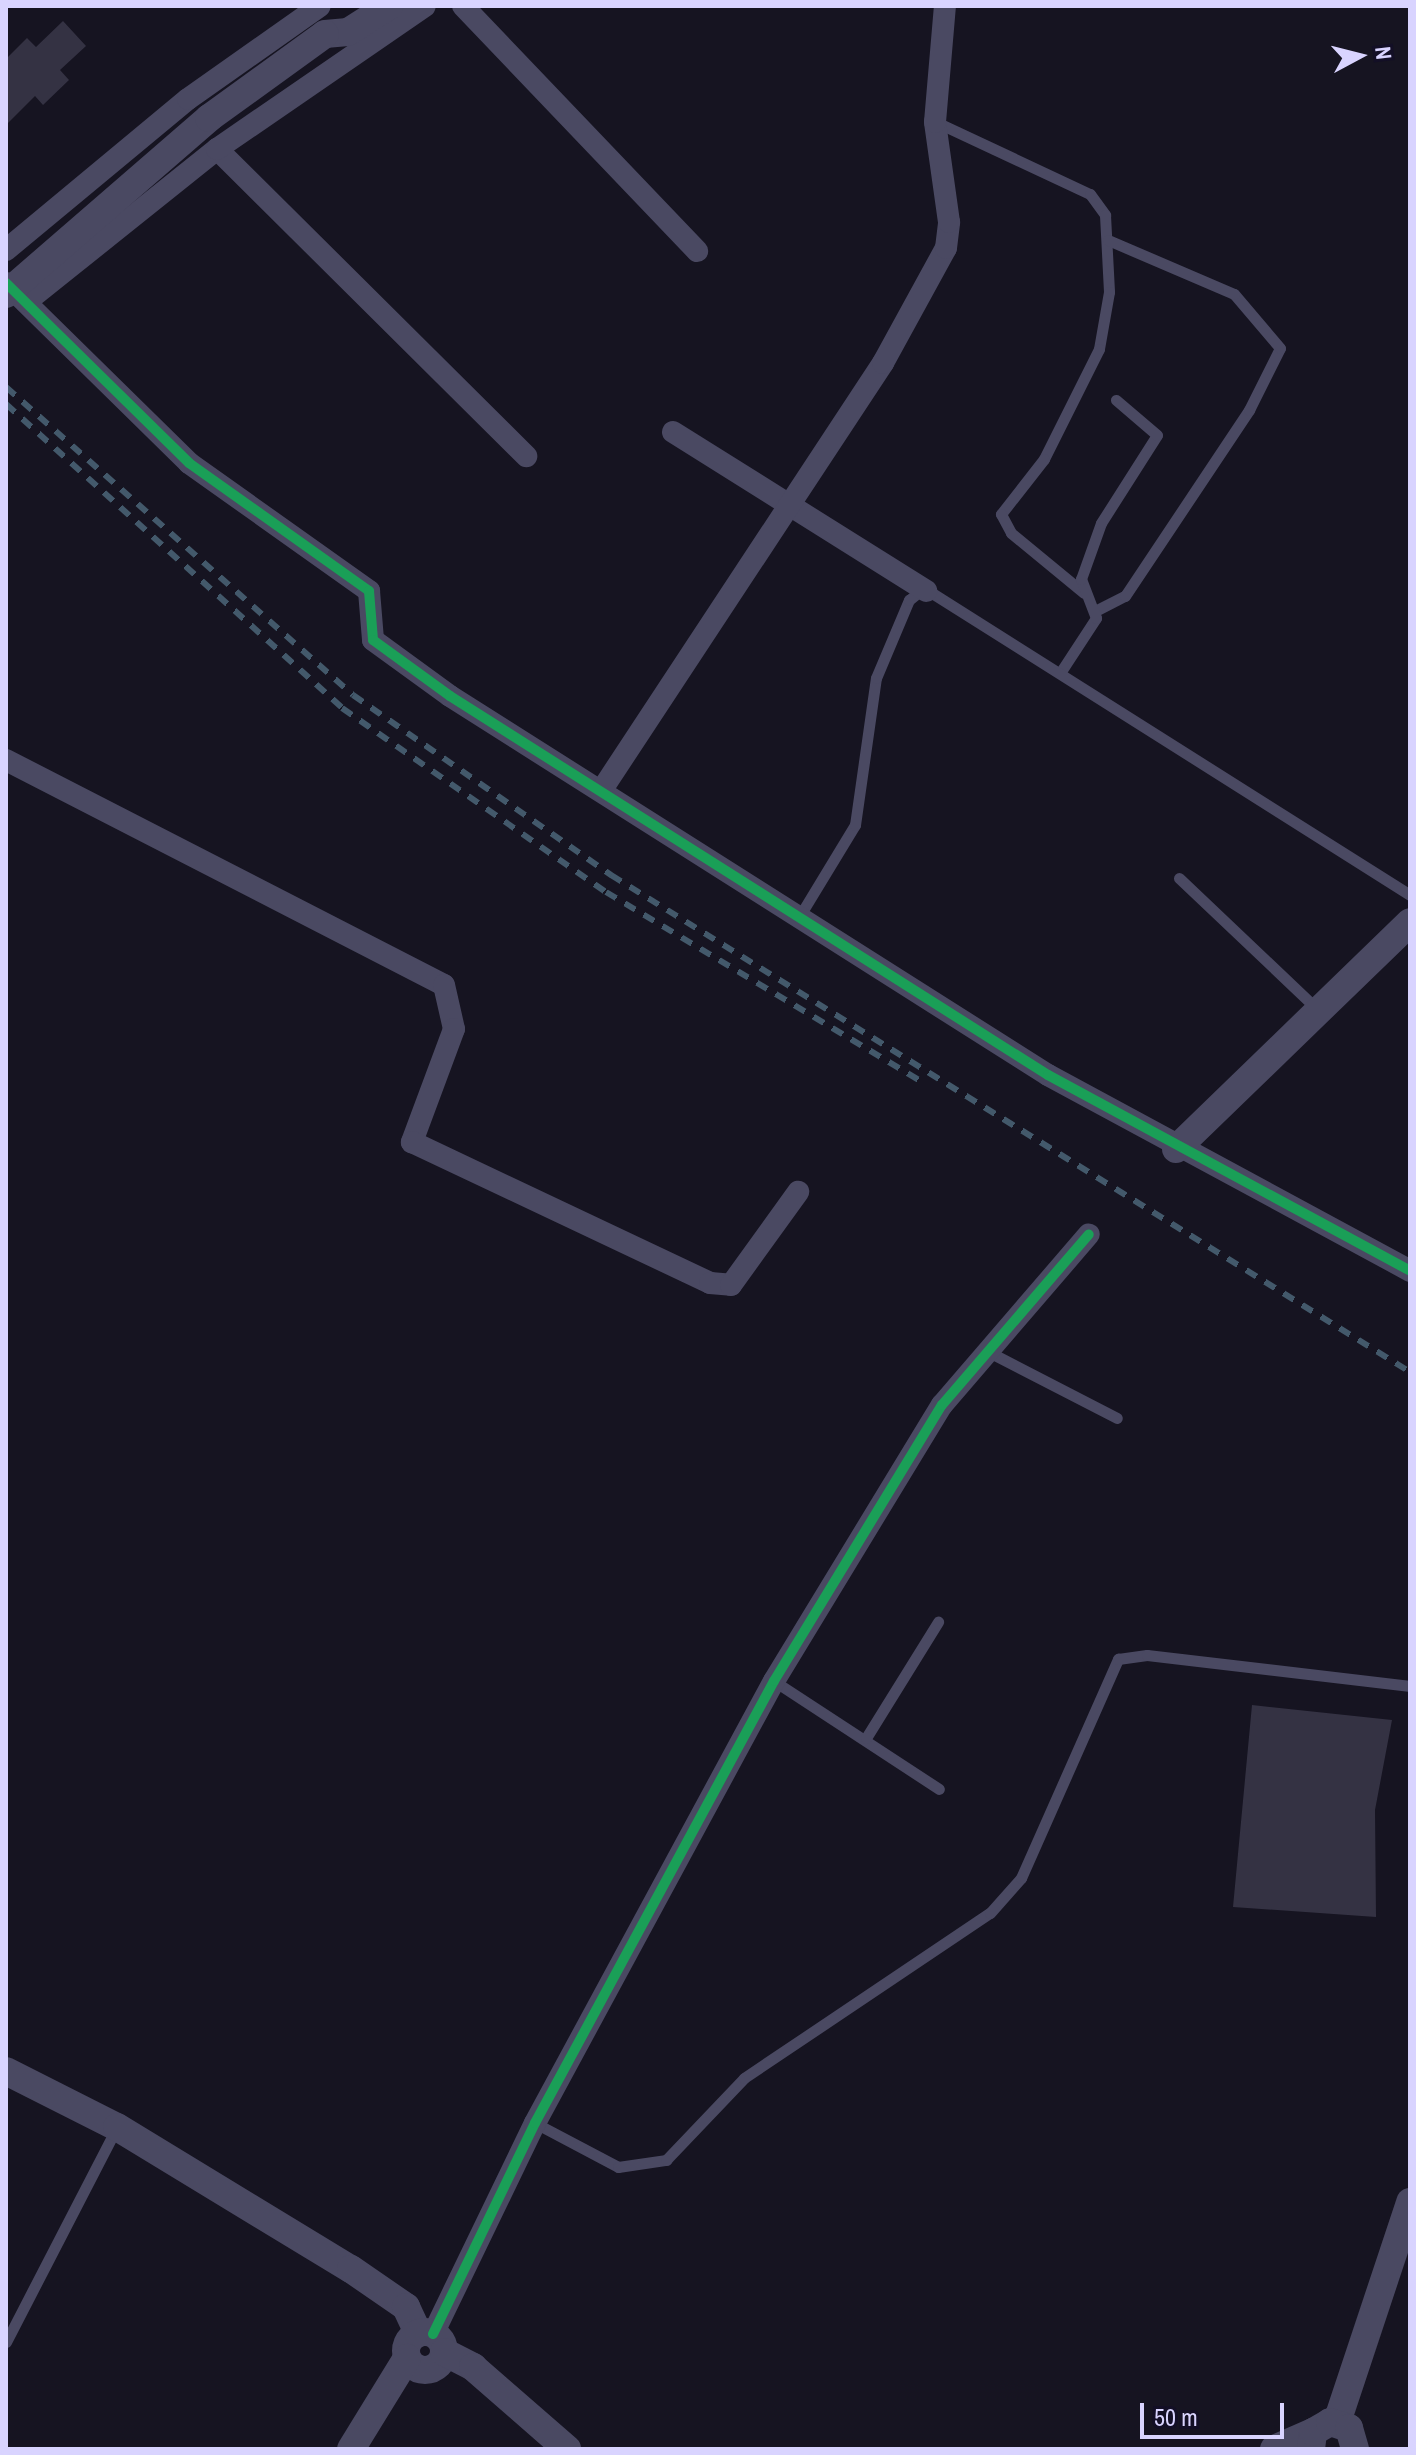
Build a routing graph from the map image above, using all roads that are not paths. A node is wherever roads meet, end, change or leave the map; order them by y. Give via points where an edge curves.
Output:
1 (320, 6) edge
2 (354, 6) edge
3 (389, 6) edge
4 (425, 6) edge
5 (463, 6) edge
6 (945, 6) edge
7 (325, 34) junction
8 (935, 122) junction
9 (217, 149) junction
10 (1108, 240) junction
11 (6, 250) edge
12 (697, 251) dead end
13 (6, 283) edge
14 (16, 298) edge
15 (1116, 400) dead end
16 (673, 432) dead end
17 (526, 456) dead end
18 (786, 509) junction
19 (926, 591) junction
20 (1084, 593) junction
21 (1097, 610) junction
22 (1060, 673) junction
23 (6, 760) edge
24 (601, 791) junction
25 (1179, 878) dead end
26 (1410, 895) edge
27 (799, 917) junction
28 (1410, 922) edge
29 (1319, 1011) junction
30 (1176, 1149) junction
31 (798, 1192) dead end
32 (1089, 1234) dead end
33 (1410, 1271) edge
34 (987, 1351) junction
35 (1117, 1418) dead end
36 (938, 1622) dead end
37 (774, 1681) junction
38 (1410, 1686) edge
39 (866, 1738) junction
40 (939, 1789) dead end
41 (6, 2071) edge
42 (535, 2123) junction
43 (117, 2127) junction
44 (1410, 2202) edge
45 (6, 2342) edge
46 (425, 2349) junction
47 (1320, 2434) edge
48 (1359, 2448) edge
49 (351, 2449) edge
50 (567, 2449) edge
51 (1274, 2449) edge

1 - 11 street via 188,99
2 - 7 street
3 - 7 street via 348,32
4 - 9 street
5 - 12 street
6 - 8 street
7 - 14 street, bridge via 209,118
8 - 10 lane via 1097,199
8 - 18 street via 949,222 946,248 883,363
9 - 14 street
9 - 17 street
10 - 20 lane via 1109,292 1099,349 1044,459 1001,514 1011,533
10 - 21 lane via 1234,294 1280,348 1249,410 1125,596
13 - 14 street
14 - 24 street via 189,463 369,591 373,640
15 - 20 lane via 1157,435 1109,504 1082,573
16 - 18 street
18 - 19 street
18 - 24 street
19 - 22 lane
19 - 27 lane via 909,600 876,678 855,825
20 - 21 lane
21 - 22 lane
22 - 26 lane
23 - 31 street via 444,985 454,1029 412,1142 710,1283 731,1285
24 - 27 street
25 - 29 lane
27 - 30 street
28 - 29 street
29 - 30 street
30 - 33 street
32 - 34 street
34 - 35 lane
34 - 37 street via 942,1405
36 - 39 lane
37 - 39 lane
37 - 42 street
38 - 42 lane via 1147,1655 1118,1659 1021,1878 990,1913 744,2078 666,2160 618,2167
39 - 40 lane
41 - 43 street
42 - 46 street
43 - 45 lane
43 - 46 street via 390,2294 413,2315
44 - 47 street
46 - 49 street via 383,2388
46 - 50 street via 473,2367
47 - 48 street via 1353,2434
47 - 51 street

